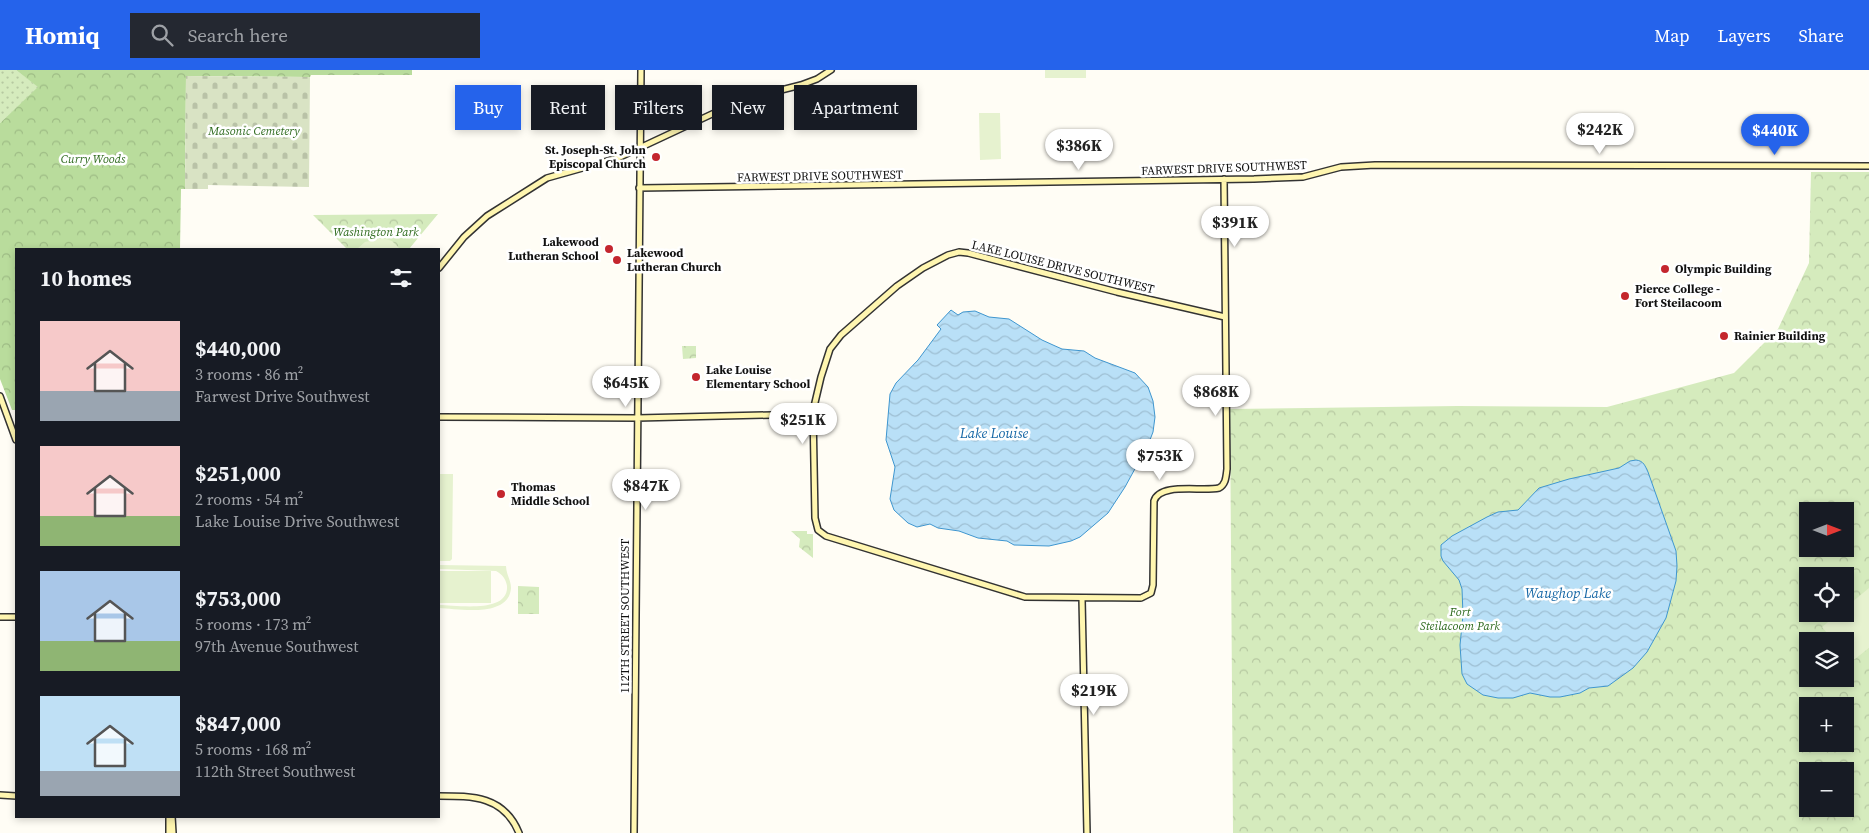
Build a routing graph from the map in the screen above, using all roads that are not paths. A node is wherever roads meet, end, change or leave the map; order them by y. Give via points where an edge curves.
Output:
1 (641, 70) edge
2 (831, 70) edge
3 (639, 148) junction
4 (1869, 166) edge
5 (1224, 180) junction
6 (639, 188) junction
7 (440, 267) edge
8 (1225, 317) junction
9 (0, 396) edge
10 (813, 414) junction
11 (440, 417) edge
12 (637, 418) junction
13 (15, 437) edge
14 (1082, 599) junction
15 (0, 617) edge
16 (15, 617) edge
17 (0, 796) edge
18 (15, 796) edge
19 (440, 796) edge
20 (170, 818) edge
21 (170, 818) edge
22 (168, 833) edge
23 (173, 833) edge
24 (519, 833) edge
25 (634, 833) edge
26 (1087, 833) edge

1 - 3 street, 112TH STREET SOUTHWEST
2 - 3 street via 802,85 742,100
3 - 6 street, 112TH STREET SOUTHWEST
3 - 7 street via 618,158 548,178 516,196 473,229
4 - 5 street, FARWEST DRIVE SOUTHWEST via 1375,165 1342,167 1303,177
5 - 6 street, FARWEST DRIVE SOUTHWEST
5 - 8 street
6 - 12 street, 112TH STREET SOUTHWEST
8 - 10 street, LAKE LOUISE DRIVE SOUTHWEST via 968,253 955,253 923,268 894,288 838,339 828,354
8 - 14 street, LAKE LOUISE DRIVE SOUTHWEST via 1225,481 1215,489 1164,490 1156,496 1151,593 1141,598
9 - 13 street
10 - 12 street
10 - 14 street, LAKE LOUISE DRIVE SOUTHWEST via 815,522 822,534 1025,597
11 - 12 street
12 - 25 street, 112TH STREET SOUTHWEST
14 - 26 street
15 - 16 street
17 - 18 street
19 - 24 street via 488,800 508,815
20 - 22 street
21 - 23 street

